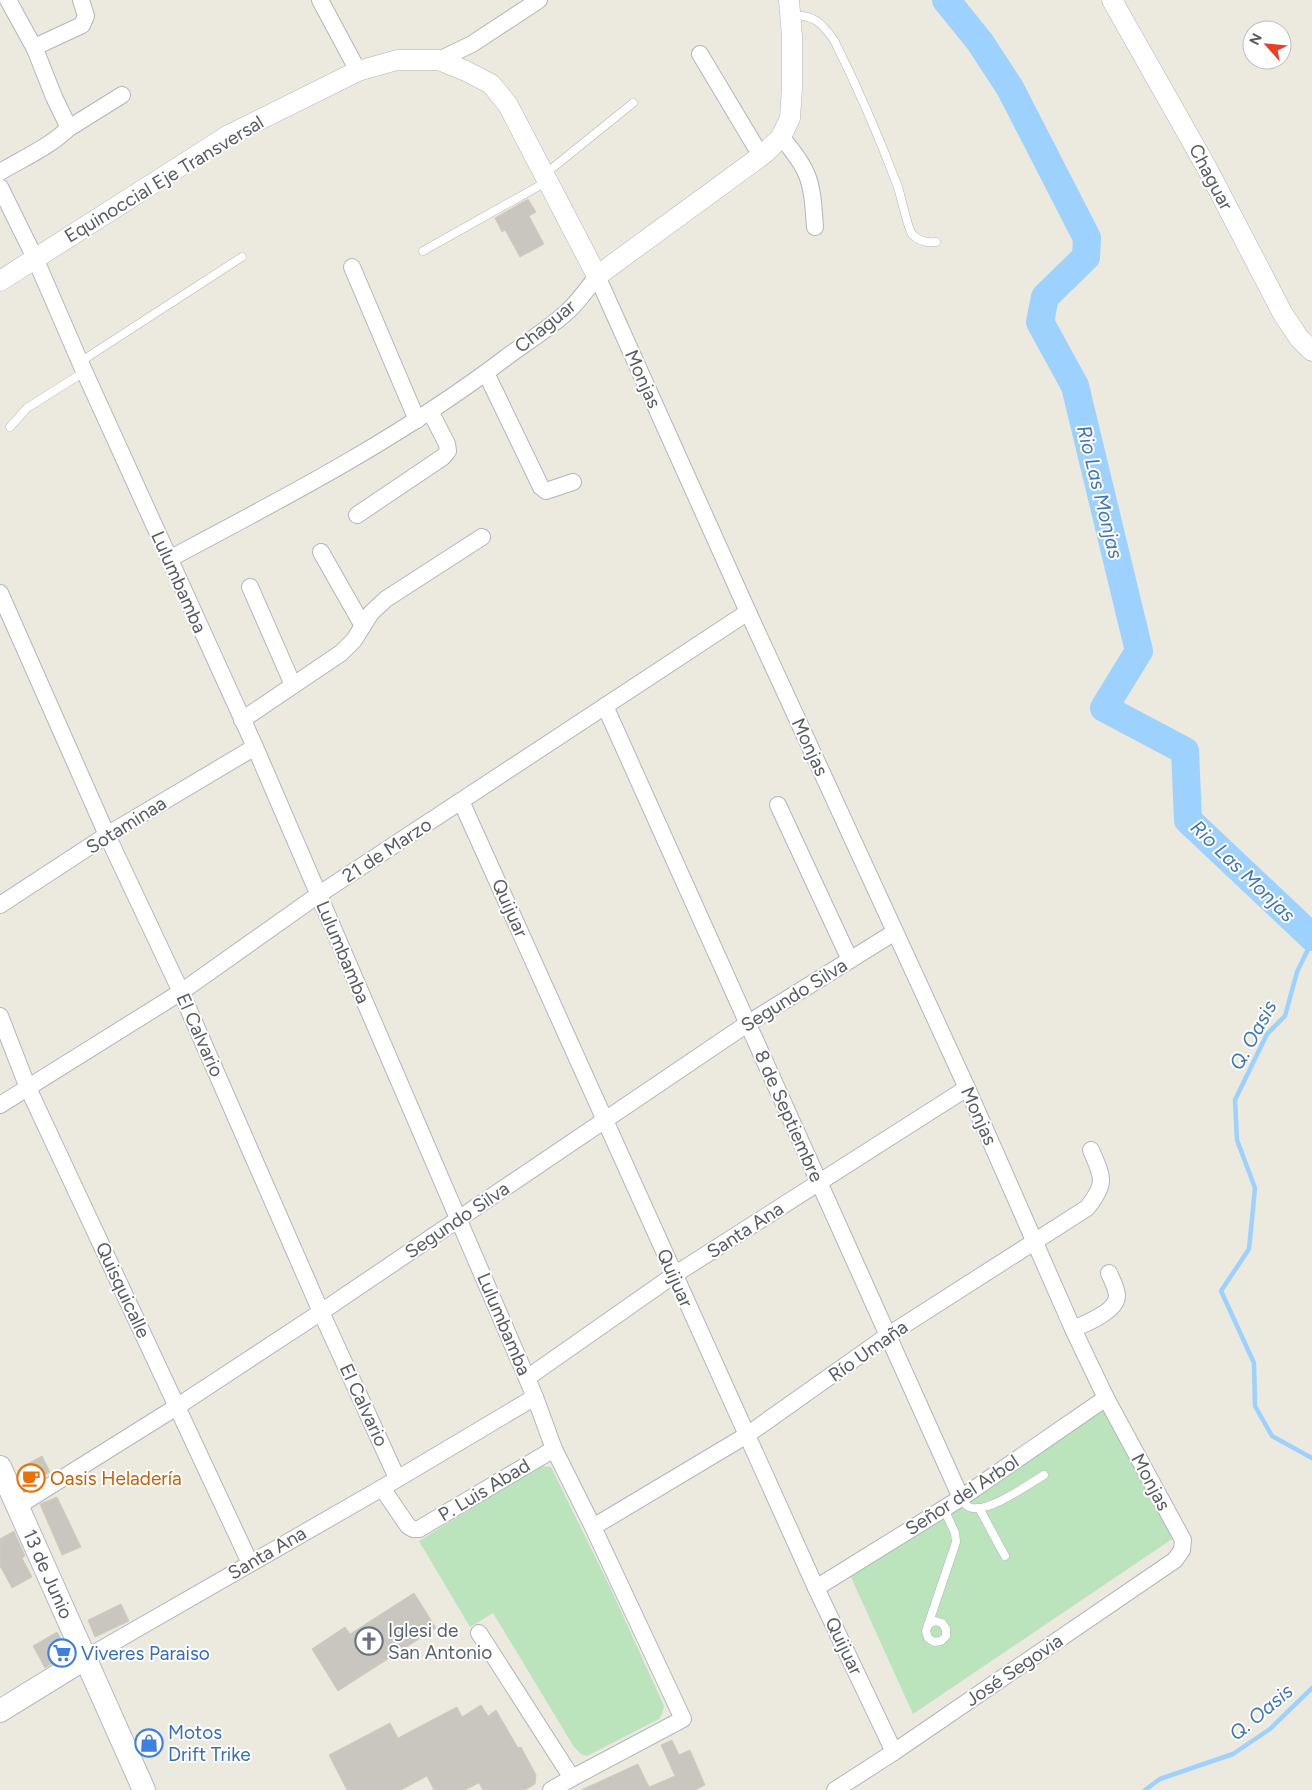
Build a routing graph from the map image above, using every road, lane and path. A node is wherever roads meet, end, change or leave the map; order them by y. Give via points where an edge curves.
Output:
1 (8, 0) edge
2 (81, 0) edge
3 (320, 0) edge
4 (539, 0) edge
5 (1112, 0) edge
6 (790, 7) edge
7 (35, 49) junction
8 (700, 54) dead end
9 (439, 60) junction
10 (358, 71) junction
11 (122, 95) dead end
12 (633, 103) dead end
13 (69, 128) junction
14 (780, 137) junction
15 (761, 156) junction
16 (0, 172) edge
17 (545, 179) junction
18 (0, 187) edge
19 (815, 227) dead end
20 (936, 242) dead end
21 (423, 251) dead end
22 (242, 257) dead end
23 (34, 258) junction
24 (352, 266) dead end
25 (596, 276) junction
26 (0, 280) edge
27 (1312, 351) edge
28 (82, 367) junction
29 (486, 373) junction
30 (423, 416) junction
31 (10, 427) dead end
32 (573, 482) dead end
33 (357, 515) dead end
34 (482, 537) dead end
35 (321, 552) dead end
36 (169, 559) junction
37 (250, 587) dead end
38 (0, 593) edge
39 (748, 612) junction
40 (363, 626) junction
41 (293, 685) junction
42 (605, 706) junction
43 (242, 720) junction
44 (255, 747) junction
45 (461, 801) junction
46 (778, 805) dead end
47 (108, 835) junction
48 (318, 895) junction
49 (0, 905) edge
50 (895, 932) junction
51 (850, 960) junction
52 (182, 992) junction
53 (0, 1016) edge
54 (747, 1024) junction
55 (28, 1088) junction
56 (967, 1088) junction
57 (0, 1105) edge
58 (606, 1119) junction
59 (1091, 1150) dead end
60 (819, 1182) junction
61 (459, 1219) junction
62 (1035, 1241) junction
63 (1109, 1273) dead end
64 (674, 1275) junction
65 (321, 1312) junction
66 (1073, 1329) junction
67 (887, 1336) junction
68 (527, 1378) junction
69 (535, 1397) junction
70 (1106, 1398) junction
71 (178, 1406) junction
72 (747, 1436) junction
73 (554, 1449) junction
74 (0, 1467) edge
75 (1044, 1475) dead end
76 (397, 1478) junction
77 (382, 1488) junction
78 (961, 1498) junction
79 (18, 1506) junction
80 (979, 1508) junction
81 (944, 1509) junction
82 (593, 1527) junction
83 (1183, 1540) joint
84 (1004, 1556) dead end
85 (250, 1563) junction
86 (816, 1588) junction
87 (929, 1624) dead end
88 (479, 1633) dead end
89 (86, 1658) junction
90 (0, 1711) edge
91 (894, 1752) junction
92 (572, 1778) junction
93 (144, 1790) edge
94 (551, 1790) edge
95 (835, 1790) edge

1 - 7 street
2 - 7 street via 86,16 82,25
3 - 10 street
4 - 9 street via 472,44
5 - 27 street, Chaguar via 1208,170 1283,314
6 - 14 street, Chaguar via 790,118
6 - 20 lane via 813,18 834,40 878,133 910,232 917,239
7 - 13 street
8 - 15 street
9 - 10 street, Monjas via 397,60
9 - 17 street, Monjas via 491,84 508,105
10 - 23 street, Equinoccial Eje Transversal via 229,135
11 - 13 street
12 - 17 lane
13 - 16 street via 42,149
14 - 15 street, Chaguar
14 - 19 street via 808,173
15 - 25 street, Chaguar
17 - 21 lane
17 - 25 street, Monjas
18 - 23 street, Lulumbamba
22 - 28 lane
23 - 26 street, Equinoccial Eje Transversal
23 - 28 street, Lulumbamba
24 - 30 street
25 - 29 street, Chaguar via 567,312
25 - 39 street, Monjas
28 - 31 lane via 27,408
28 - 36 street, Lulumbamba
29 - 30 street, Chaguar
29 - 32 street via 541,486 546,491
30 - 33 street via 447,444 448,451
30 - 36 street, Chaguar via 321,478
34 - 40 street via 386,599
35 - 40 street
36 - 43 street, Lulumbamba
37 - 41 street
38 - 47 street, El Calvario
39 - 42 street, 21 de Marzo
39 - 50 street, Monjas
40 - 41 street via 341,653
41 - 43 street
42 - 45 street, 21 de Marzo
42 - 54 street, 8 de Septiembre
43 - 44 street, Lulumbamba
44 - 47 street, Sotaminaa
44 - 48 street, Lulumbamba
45 - 48 street, 21 de Marzo
45 - 58 street, Quijuar
46 - 51 street
47 - 49 street, Sotaminaa
47 - 52 street, El Calvario
48 - 52 street, 21 de Marzo
48 - 61 street, Lulumbamba
50 - 51 street, Segundo Silva
50 - 56 street, Monjas
51 - 54 street, Segundo Silva
52 - 55 street, 21 de Marzo
52 - 65 street, El Calvario
53 - 55 street, Quisquicalle
54 - 58 street, Segundo Silva
54 - 60 street, 8 de Septiembre
55 - 57 street, 21 de Marzo
55 - 71 street, Quisquicalle
56 - 60 street, Santa Ana
56 - 62 street, Monjas
58 - 61 street, Segundo Silva
58 - 64 street, Quijuar
59 - 62 street, Río Umaña via 1101,1175 1102,1185 1096,1197 1087,1208
60 - 64 street, Santa Ana
60 - 67 street, 8 de Septiembre
61 - 65 street, Segundo Silva
61 - 68 street, Lulumbamba
62 - 66 street, Monjas
62 - 67 street, Río Umaña
63 - 66 street via 1117,1296 1114,1304 1106,1312
64 - 68 street, Santa Ana
64 - 72 street, Quijuar
65 - 71 street, Segundo Silva
65 - 76 street, El Calvario
66 - 70 street, Monjas
67 - 72 street, Río Umaña
67 - 78 street, 8 de Septiembre
68 - 69 street, Lulumbamba
69 - 73 street, Lulumbamba
69 - 76 street, Santa Ana
70 - 78 street, Señor del Arbol
70 - 83 street, Monjas
71 - 79 street, Segundo Silva
71 - 85 street, Quisquicalle
72 - 82 street, Río Umaña
72 - 86 street, Quijuar
73 - 77 street, P. Luis Abad via 420,1529 408,1526
73 - 82 street, Lulumbamba
74 - 79 main road, 13 de Junio
75 - 80 lane via 1006,1499
76 - 77 street, Santa Ana
77 - 85 street, Santa Ana
78 - 80 lane via 967,1506
78 - 81 street, Señor del Arbol
79 - 89 main road, 13 de Junio
80 - 84 lane
81 - 86 street, Señor del Arbol
81 - 87 lane via 956,1533 956,1542
82 - 92 street, Lulumbamba via 682,1719
83 - 91 street, José Segovia via 1182,1550 1175,1560
85 - 89 street, Santa Ana
86 - 91 street, Quijuar
88 - 92 street
89 - 90 main road, Santa Ana
89 - 93 main road, 13 de Junio
91 - 95 street, José Segovia
92 - 94 street

